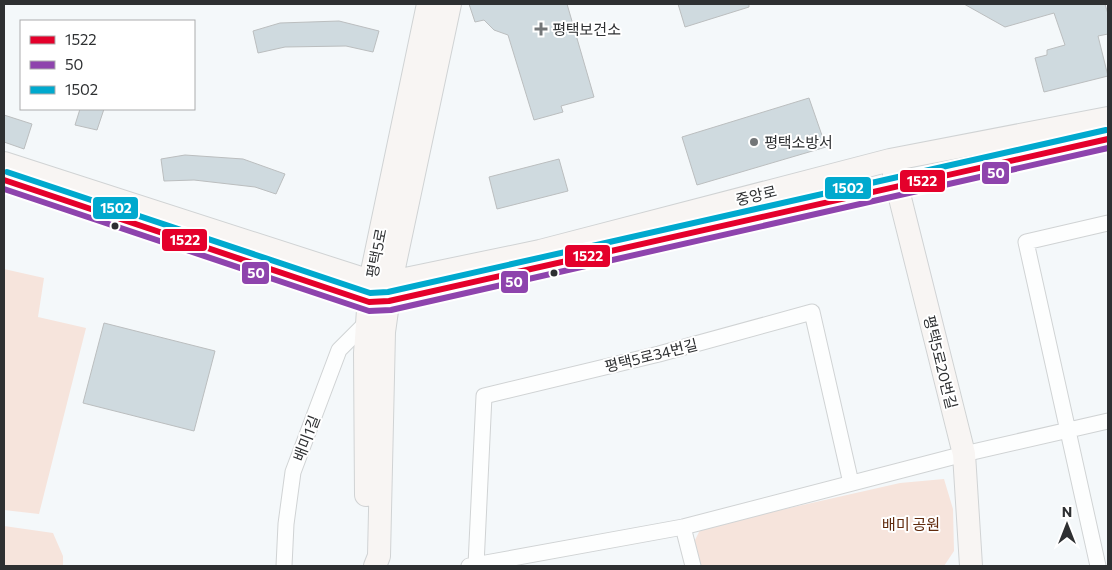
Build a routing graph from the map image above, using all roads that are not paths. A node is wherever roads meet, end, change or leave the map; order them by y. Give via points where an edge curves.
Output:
1 (428, 4) edge
2 (450, 4) edge
3 (1108, 118) edge
4 (1108, 139) edge
5 (890, 160) junction
6 (4, 162) edge
7 (4, 180) edge
8 (897, 187) junction
9 (1108, 223) edge
10 (377, 298) junction
11 (1108, 420) edge
12 (1068, 430) junction
13 (964, 454) junction
14 (851, 483) junction
15 (683, 526) junction
16 (284, 566) edge
17 (366, 566) edge
18 (375, 566) edge
19 (472, 566) edge
20 (693, 566) edge
21 (970, 566) edge
22 (1098, 566) edge

1 - 10 main road, 평택5로
2 - 10 main road
3 - 5 main road, 중앙로
4 - 8 main road, 중앙로
5 - 8 main road, 평택5로20번길
5 - 10 main road, 중앙로 via 540,251
6 - 10 main road, 중앙로
7 - 10 main road
8 - 10 main road, 중앙로
8 - 13 main road, 평택5로20번길
9 - 12 street via 1026,242
10 - 16 street, 배미1길 via 340,350 293,472
10 - 17 main road, 평택5로
10 - 18 main road via 384,332 379,556
11 - 12 street, 평택5로34번길
12 - 13 street, 평택5로34번길
12 - 22 street
13 - 14 street, 평택5로34번길
13 - 21 main road, 평택5로20번길
14 - 15 street, 평택5로34번길
14 - 19 street, 평택5로34번길 via 812,312 659,354 484,396
15 - 19 street, 평택5로34번길
15 - 20 street

